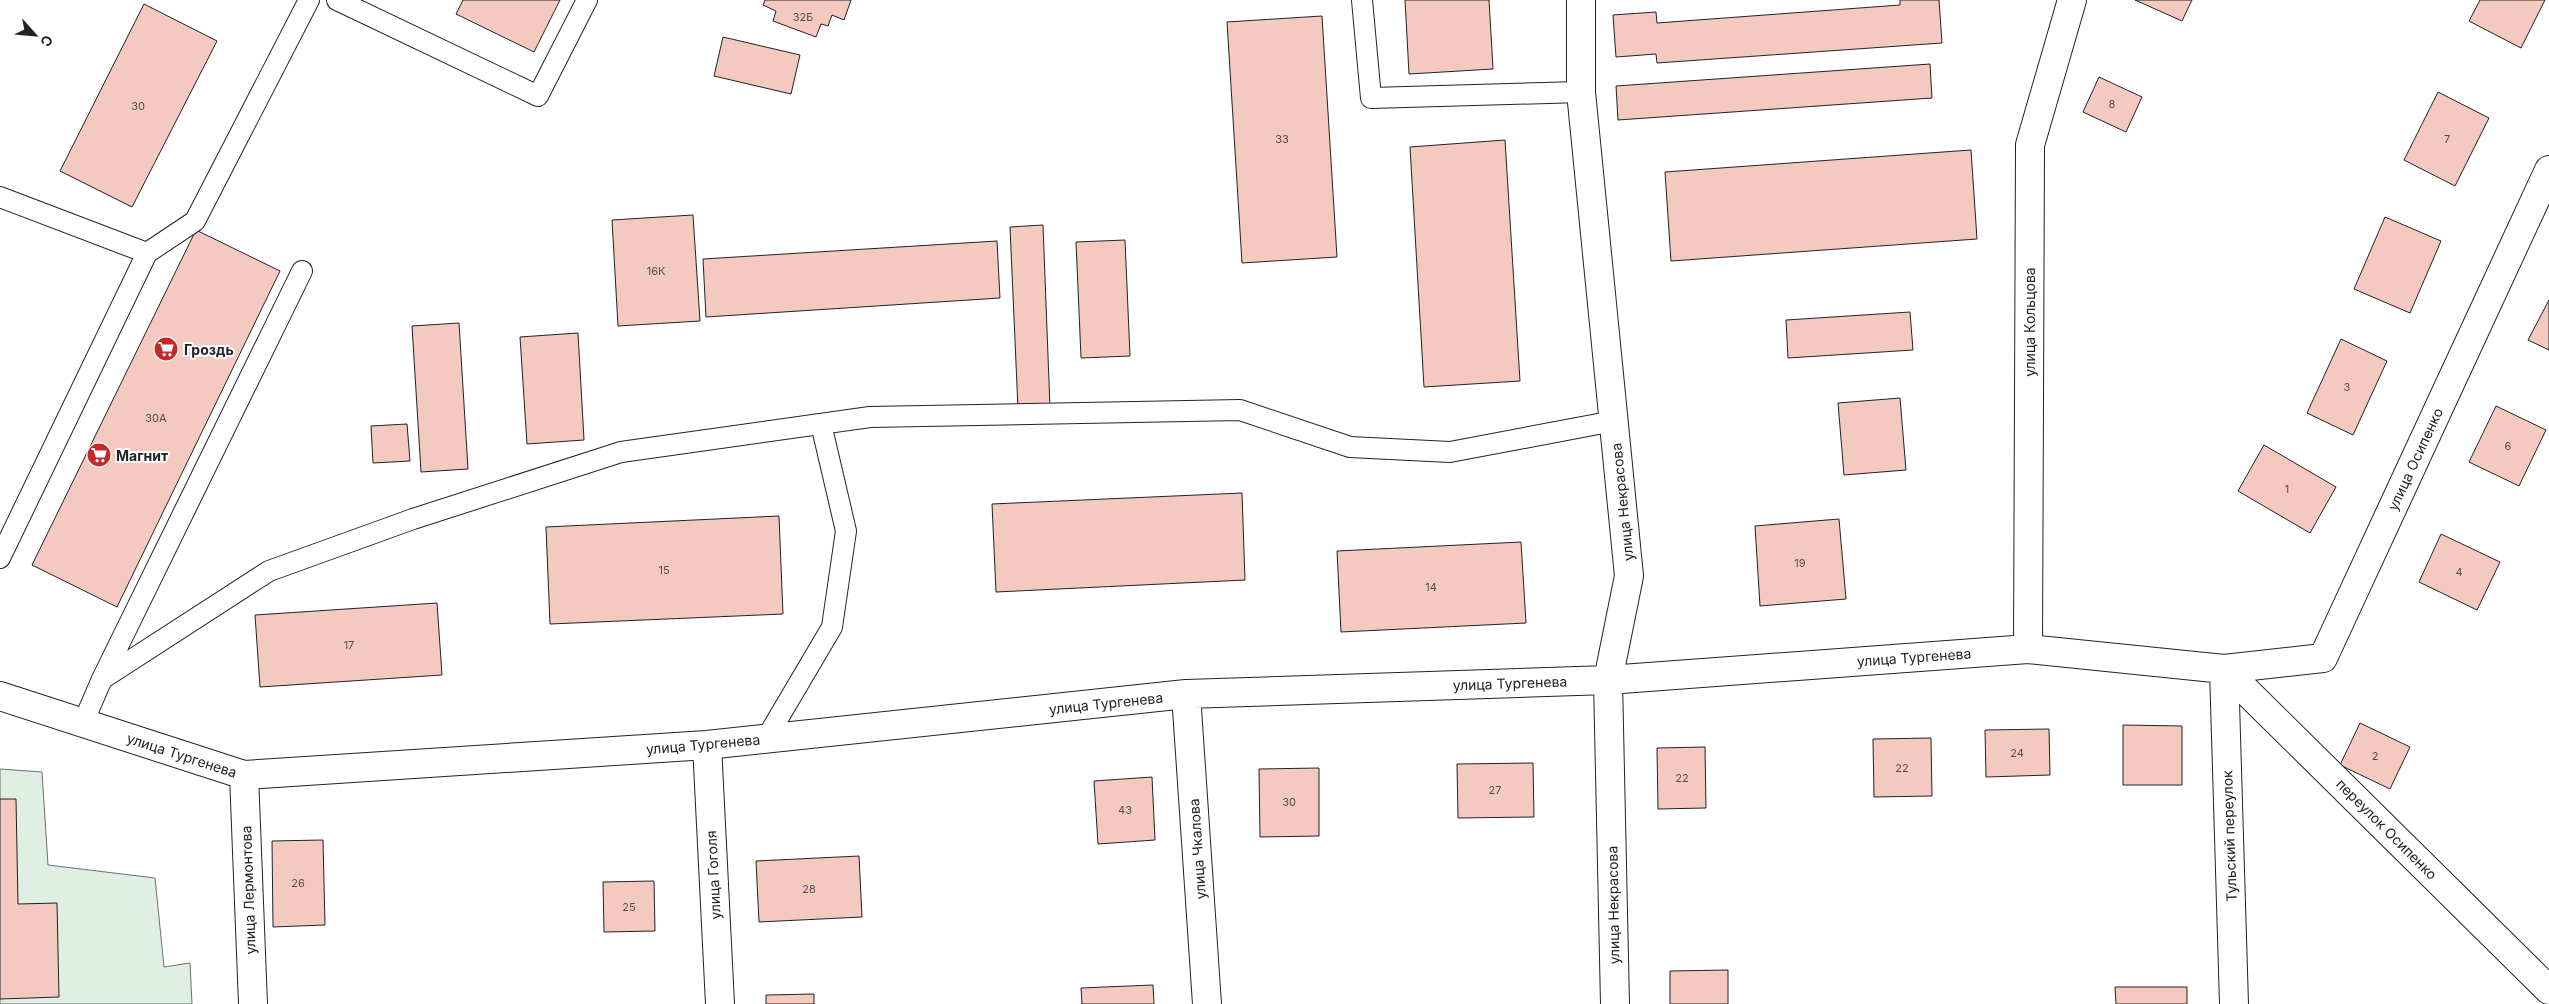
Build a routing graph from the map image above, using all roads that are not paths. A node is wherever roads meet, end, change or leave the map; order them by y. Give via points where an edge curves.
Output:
1 (310, 0) edge
2 (337, 0) edge
3 (587, 0) edge
4 (1362, 0) edge
5 (1581, 0) edge
6 (2070, 2) edge
7 (1581, 92) junction
8 (2549, 170) edge
9 (0, 197) edge
10 (147, 253) junction
11 (302, 271) dead end
12 (1614, 421) junction
13 (821, 424) junction
14 (0, 558) edge
15 (2028, 649) junction
16 (2224, 669) junction
17 (102, 679) junction
18 (1608, 680) junction
19 (1186, 694) junction
20 (0, 696) edge
21 (83, 723) junction
22 (766, 739) junction
23 (707, 745) junction
24 (244, 775) junction
25 (2549, 990) edge
26 (252, 1004) edge
27 (720, 1004) edge
28 (1207, 1004) edge
29 (1615, 1004) edge
30 (2234, 1004) edge

1 - 10 lane via 195,221
2 - 3 lane via 538,96
4 - 7 lane via 1372,98
5 - 7 street, улица Некрасова
6 - 15 street, улица Кольцова via 2030,145
7 - 12 street, улица Некрасова
8 - 16 street, улица Осипенко via 2323,658
9 - 10 lane
10 - 14 lane
11 - 17 lane
12 - 13 lane via 1450,452 1350,447 1240,410 870,417
12 - 18 street, улица Некрасова via 1629,576
13 - 17 lane via 621,452 413,519 269,571
13 - 22 lane via 846,531 832,627
15 - 16 street, улица Тургенева
15 - 18 street, улица Тургенева
16 - 25 street, переулок Осипенко
16 - 30 street, Тульский переулок
17 - 21 lane
18 - 19 street, улица Тургенева
18 - 29 street, улица Некрасова
19 - 22 street, улица Тургенева
19 - 28 street, улица Чкалова
20 - 21 street, улица Тургенева
21 - 24 street, улица Тургенева
22 - 23 street, улица Тургенева
23 - 24 street, улица Тургенева
23 - 27 street, улица Гоголя
24 - 26 street, улица Лермонтова

